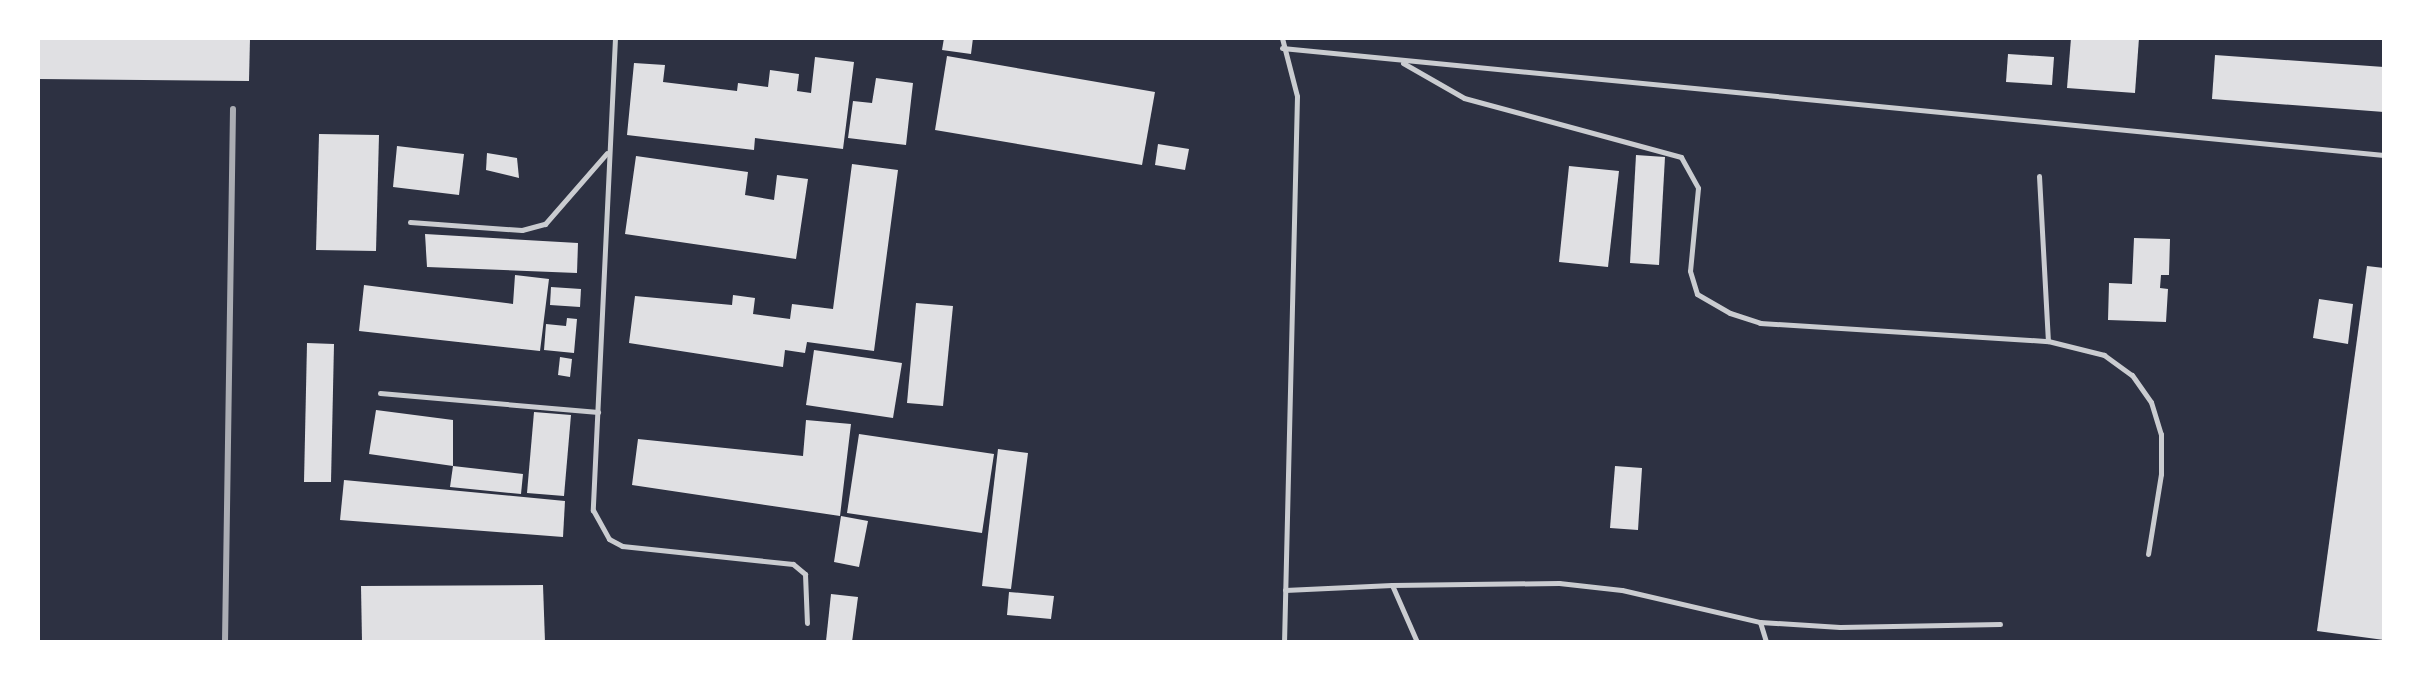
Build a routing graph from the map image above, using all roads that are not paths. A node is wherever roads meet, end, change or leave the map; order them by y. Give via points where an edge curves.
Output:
1 (615, 38) edge
2 (1282, 38) edge
3 (1282, 48) junction
4 (1399, 61) junction
5 (608, 152) junction
6 (2384, 155) edge
7 (2039, 176) dead end
8 (410, 222) dead end
9 (2048, 341) junction
10 (380, 393) dead end
11 (598, 412) junction
12 (2148, 554) dead end
13 (1392, 585) junction
14 (1285, 590) junction
15 (1760, 622) junction
16 (807, 623) dead end
17 (2000, 624) dead end
18 (1284, 642) edge
19 (1417, 642) edge
20 (1766, 642) edge

1 - 5 lane
2 - 3 lane
3 - 4 lane
3 - 14 lane via 1297,96
4 - 6 lane
4 - 9 lane via 1464,98 1681,157 1698,188 1690,271 1697,294 1730,313 1760,323
5 - 8 lane via 545,224 522,230
5 - 11 lane
7 - 9 lane
9 - 12 lane via 2104,355 2132,375 2151,402 2161,434 2161,474
10 - 11 lane
11 - 16 lane via 593,510 609,539 622,546 793,564 805,574
13 - 14 lane
13 - 15 lane via 1559,583 1622,590
13 - 19 lane
14 - 18 lane
15 - 17 lane via 1840,627
15 - 20 lane

